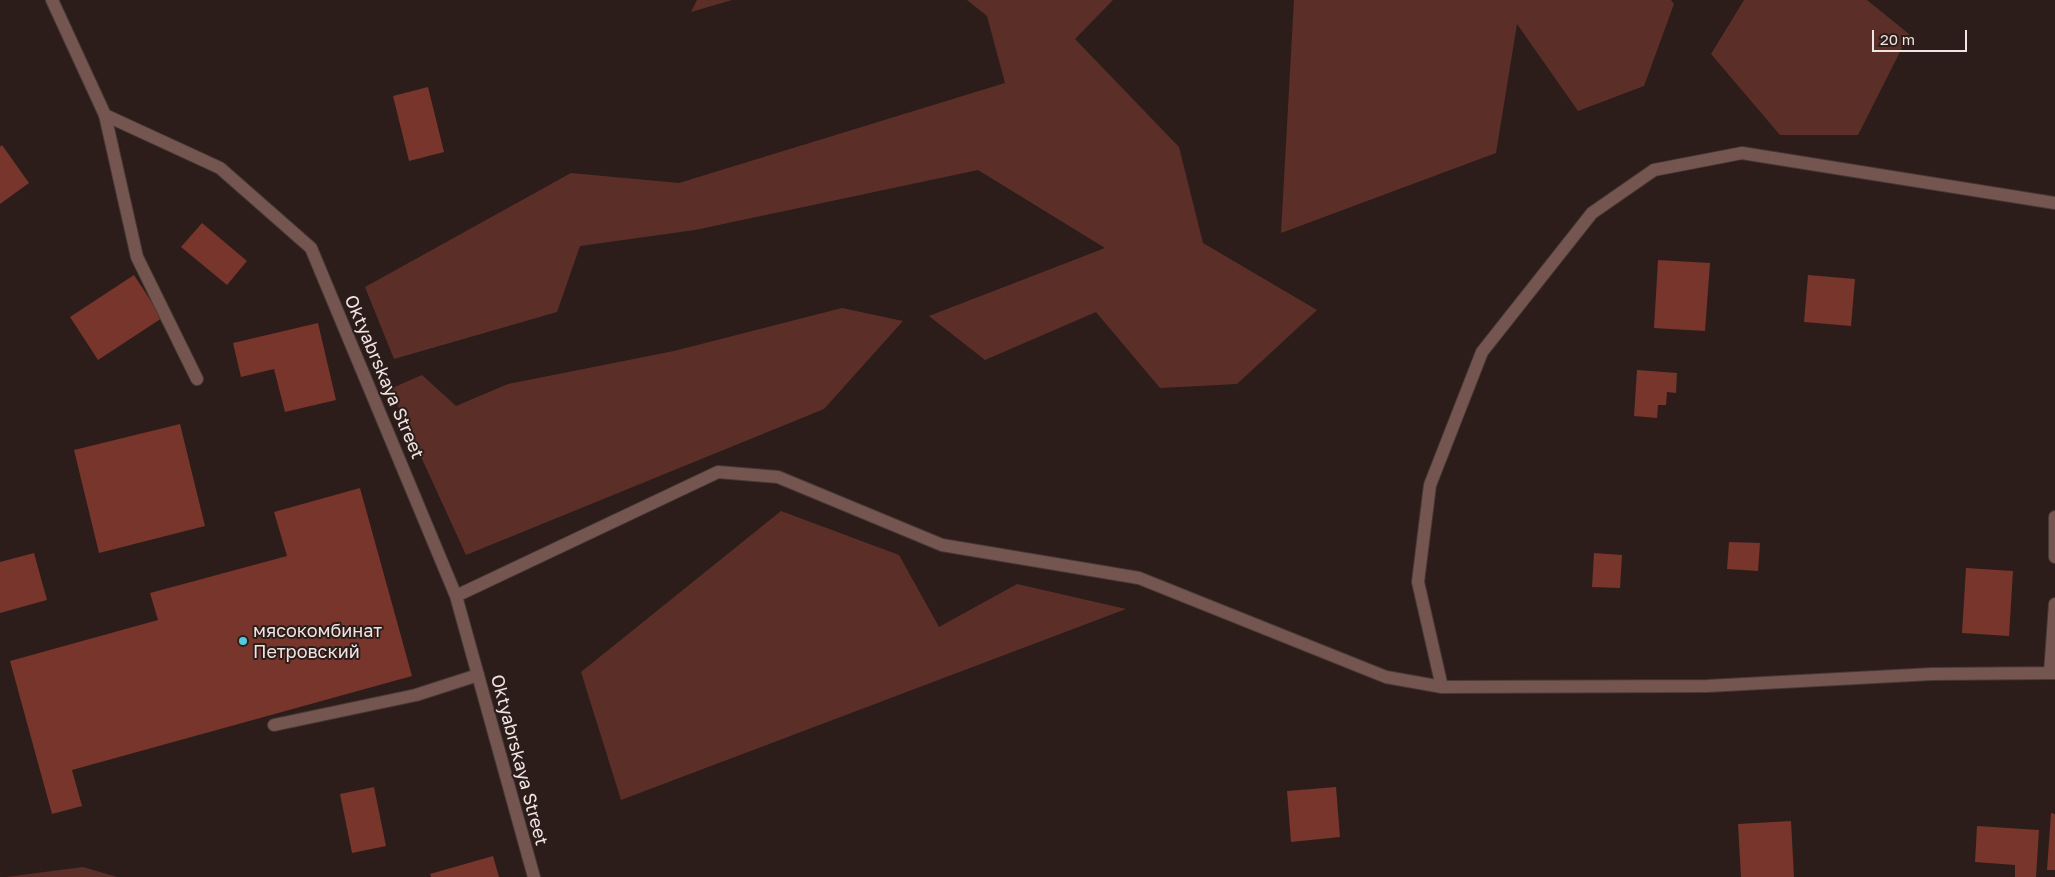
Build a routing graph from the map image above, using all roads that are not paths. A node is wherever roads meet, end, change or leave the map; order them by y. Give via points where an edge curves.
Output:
1 (52, 0) edge
2 (105, 115) junction
3 (2055, 203) edge
4 (197, 379) dead end
5 (2055, 517) edge
6 (2055, 557) edge
7 (456, 596) junction
8 (2055, 604) edge
9 (2052, 673) edge
10 (478, 675) junction
11 (1442, 687) junction
12 (274, 725) dead end
13 (534, 877) edge

1 - 2 street
2 - 4 street via 137,257
2 - 7 street, Oktyabrskaya Street via 220,168 312,248
3 - 11 street via 1742,153 1654,170 1592,212 1482,352 1430,485 1418,582
5 - 6 street
7 - 10 street, Oktyabrskaya Street
7 - 11 street via 718,472 778,476 942,545 1139,578 1386,676
8 - 9 street
9 - 11 street via 1932,674 1706,686
10 - 12 street via 416,695
10 - 13 street, Oktyabrskaya Street

